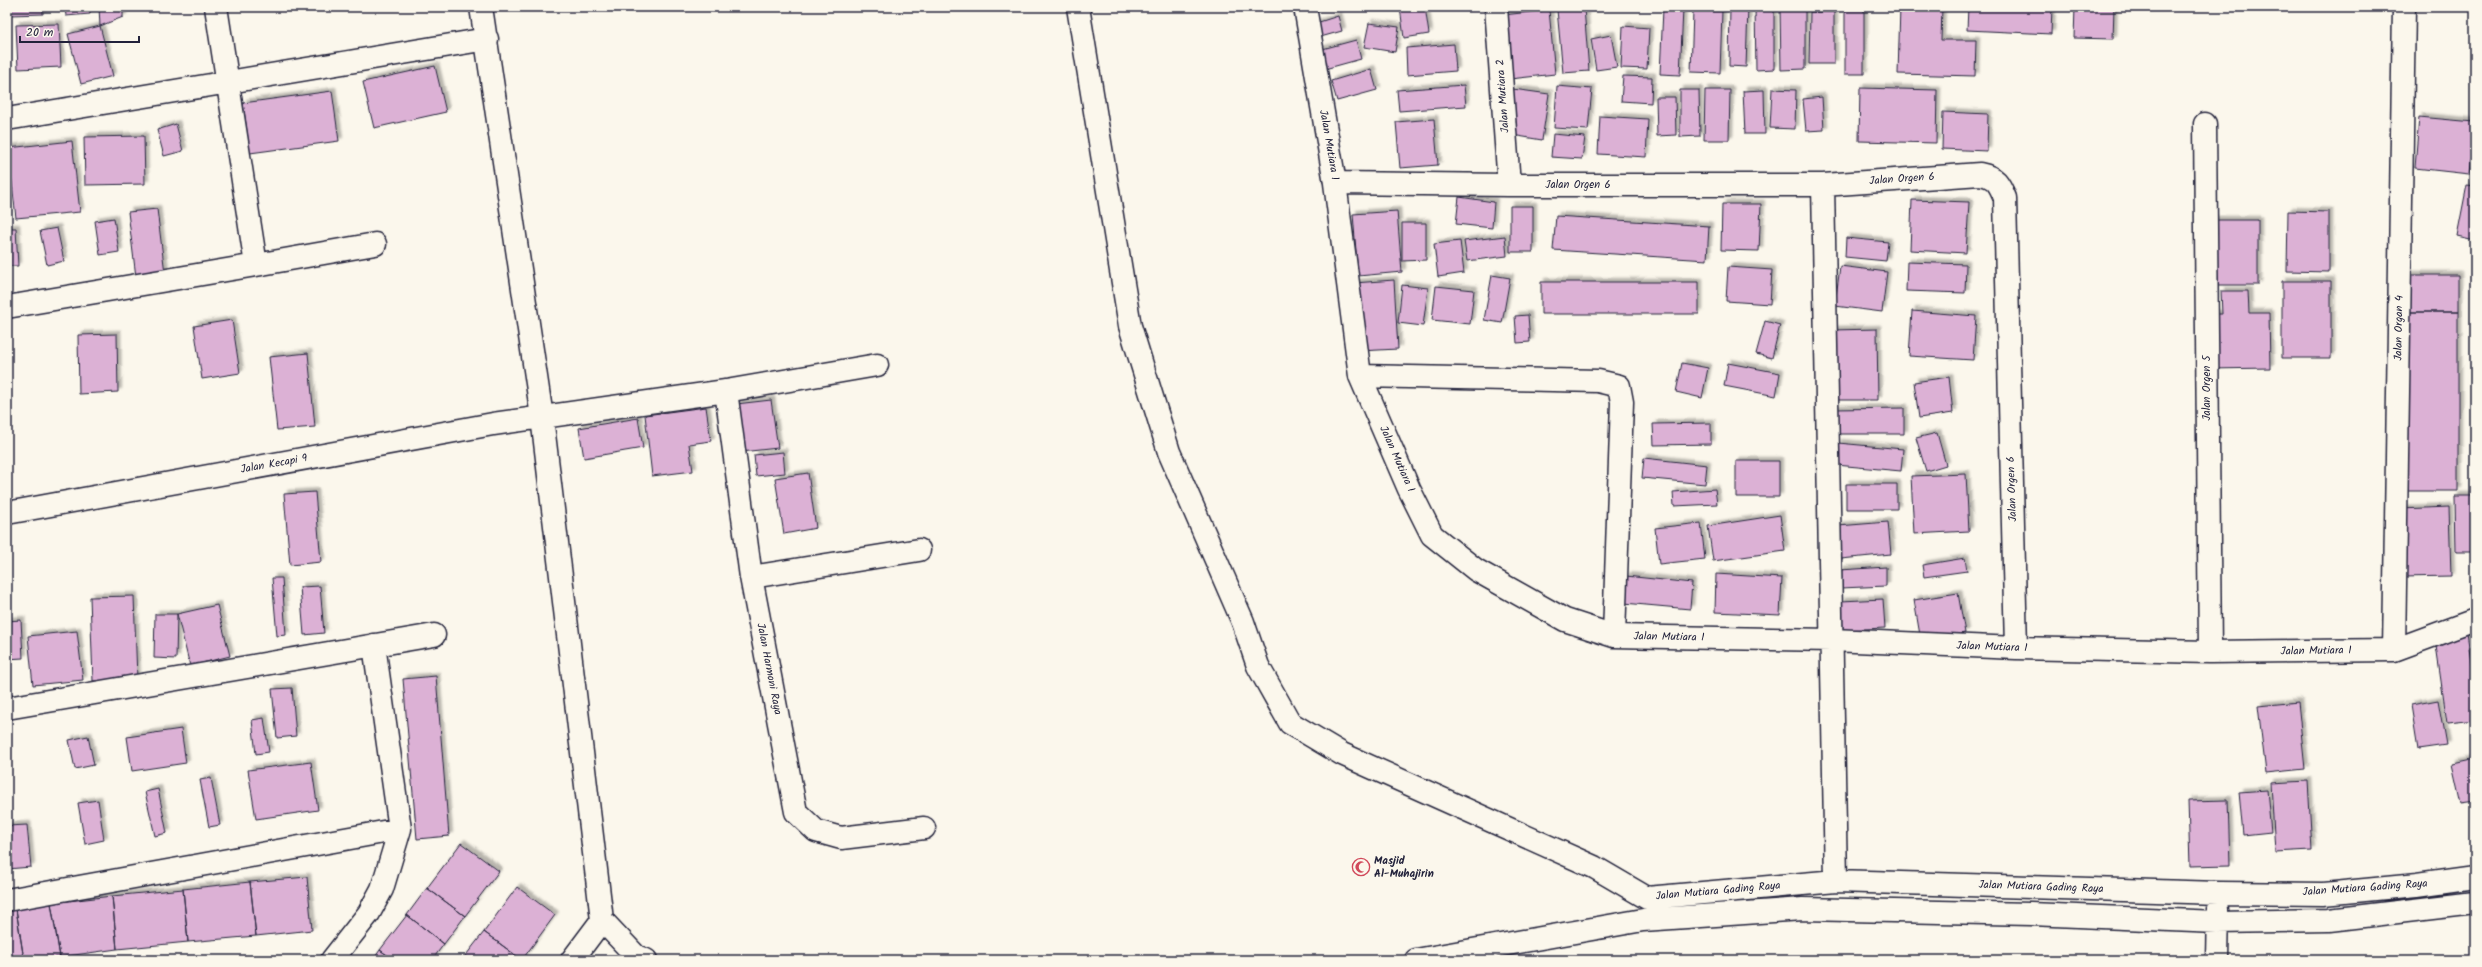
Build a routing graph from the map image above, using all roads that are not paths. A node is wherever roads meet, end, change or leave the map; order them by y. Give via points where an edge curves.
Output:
1 (216, 7) edge
2 (481, 7) edge
3 (1078, 7) edge
4 (1305, 7) edge
5 (1496, 7) edge
6 (2404, 7) edge
7 (487, 39) junction
8 (228, 82) junction
9 (7, 119) edge
10 (2205, 124) dead end
11 (1335, 183) junction
12 (1509, 185) junction
13 (1823, 185) junction
14 (375, 244) dead end
15 (256, 265) junction
16 (7, 307) edge
17 (877, 366) dead end
18 (1360, 376) junction
19 (726, 391) junction
20 (542, 417) junction
21 (7, 513) edge
22 (919, 550) dead end
23 (751, 577) junction
24 (2475, 620) edge
25 (434, 635) dead end
26 (1614, 636) junction
27 (1832, 640) junction
28 (374, 645) junction
29 (2016, 648) junction
30 (2394, 650) junction
31 (2210, 652) junction
32 (7, 708) edge
33 (924, 828) dead end
34 (400, 829) junction
35 (2475, 877) edge
36 (1836, 880) junction
37 (2219, 893) junction
38 (1648, 898) junction
39 (7, 900) edge
40 (2475, 903) edge
41 (602, 920) junction
42 (1643, 920) junction
43 (2217, 922) junction
44 (332, 960) edge
45 (572, 960) edge
46 (646, 960) edge
47 (1416, 960) edge
48 (2217, 960) edge

1 - 8 street
2 - 7 street
3 - 38 street via 1130,326 1170,452 1243,622 1258,666 1290,724 1342,754 1594,867
4 - 11 street, Jalan Mutiara 1
5 - 12 street, Jalan Mutiara 2
6 - 30 street, Jalan Organ 4
7 - 8 street
7 - 20 street
8 - 9 street
8 - 15 street
10 - 31 street, Jalan Orgen 5
11 - 12 street, Jalan Orgen 6
11 - 18 street, Jalan Mutiara 1
12 - 13 street, Jalan Orgen 6
13 - 27 street
13 - 29 street, Jalan Orgen 6 via 1980,174 1993,176 1999,182 2004,198
14 - 15 street
15 - 16 street
17 - 19 street, Jalan Kecapi 9
18 - 26 street, Jalan Mutiara 1 via 1432,535 1476,570 1565,620
18 - 26 street via 1598,381 1619,386 1622,402
19 - 20 street, Jalan Kecapi 9
19 - 23 street, Jalan Harmoni Raya
20 - 21 street, Jalan Kecapi 9
20 - 41 street
22 - 23 street
23 - 33 street, Jalan Harmoni Raya via 796,812 816,831 841,838
24 - 30 street, Jalan Mutiara 1
25 - 28 street
26 - 27 street, Jalan Mutiara 1
27 - 29 street, Jalan Mutiara 1
27 - 36 street
28 - 32 street
28 - 34 street
29 - 31 street, Jalan Mutiara 1
30 - 31 street, Jalan Mutiara 1
34 - 39 street
34 - 44 street via 382,889 369,913
35 - 37 street, Jalan Mutiara Gading Raya via 2323,894
36 - 37 street, Jalan Mutiara Gading Raya
36 - 38 street, Jalan Mutiara Gading Raya
37 - 43 street
38 - 42 street, Jalan Mutiara Gading Raya
40 - 43 street, Jalan Mutiara Gading Raya via 2329,920
41 - 45 street
41 - 46 street via 636,956
42 - 43 street, Jalan Mutiara Gading Raya via 1803,909 2031,914
42 - 47 street
43 - 48 street

